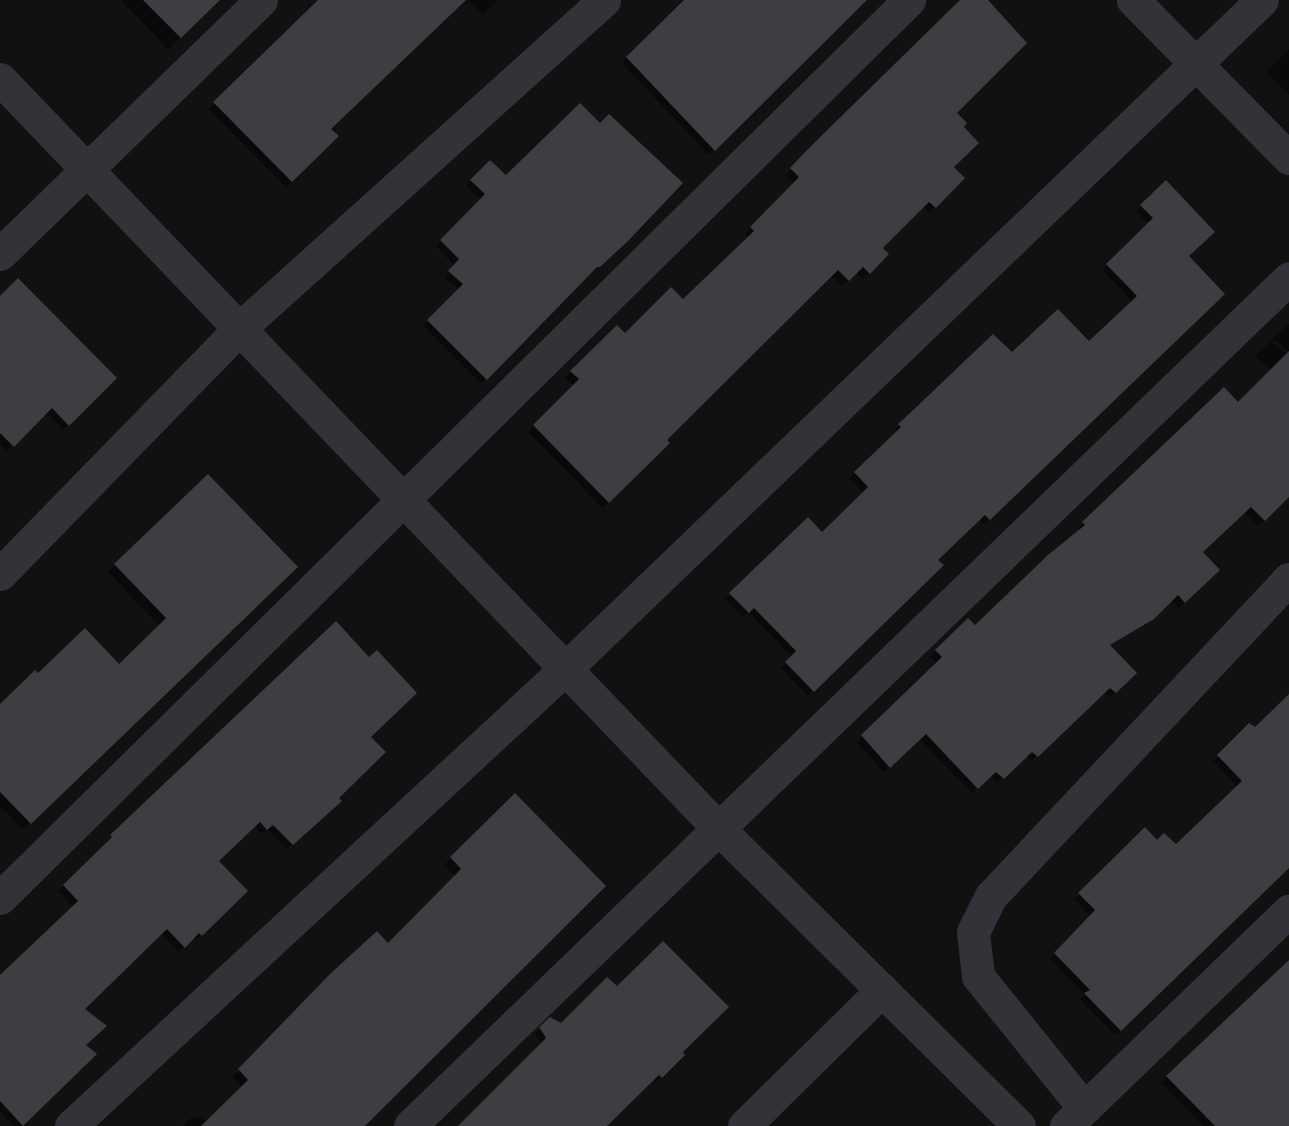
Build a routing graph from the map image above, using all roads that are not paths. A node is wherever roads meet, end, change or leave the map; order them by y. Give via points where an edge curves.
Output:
1 (261, 0) edge
2 (604, 0) edge
3 (909, 0) edge
4 (1133, 0) edge
5 (1262, 0) edge
6 (1196, 64) junction
7 (0, 79) edge
8 (1289, 158) edge
9 (88, 168) junction
10 (0, 254) edge
11 (1289, 278) edge
12 (240, 328) junction
13 (402, 500) junction
14 (0, 574) edge
15 (1289, 579) edge
16 (565, 669) junction
17 (719, 829) junction
18 (0, 898) edge
19 (1289, 911) edge
20 (882, 990) junction
21 (1075, 1117) edge
22 (71, 1126) edge
23 (410, 1126) edge
24 (744, 1126) edge
25 (1019, 1126) edge

1 - 9 street
2 - 12 street
3 - 13 street
4 - 6 street
5 - 6 street
6 - 8 street
6 - 16 street
7 - 9 street
9 - 10 street
9 - 12 street
11 - 17 street
12 - 13 street
12 - 14 street
13 - 16 street
13 - 18 street
15 - 21 street via 991,896 973,932 978,976
16 - 17 street
16 - 22 street
17 - 20 street
17 - 23 street
19 - 21 street
20 - 24 street
20 - 25 street

